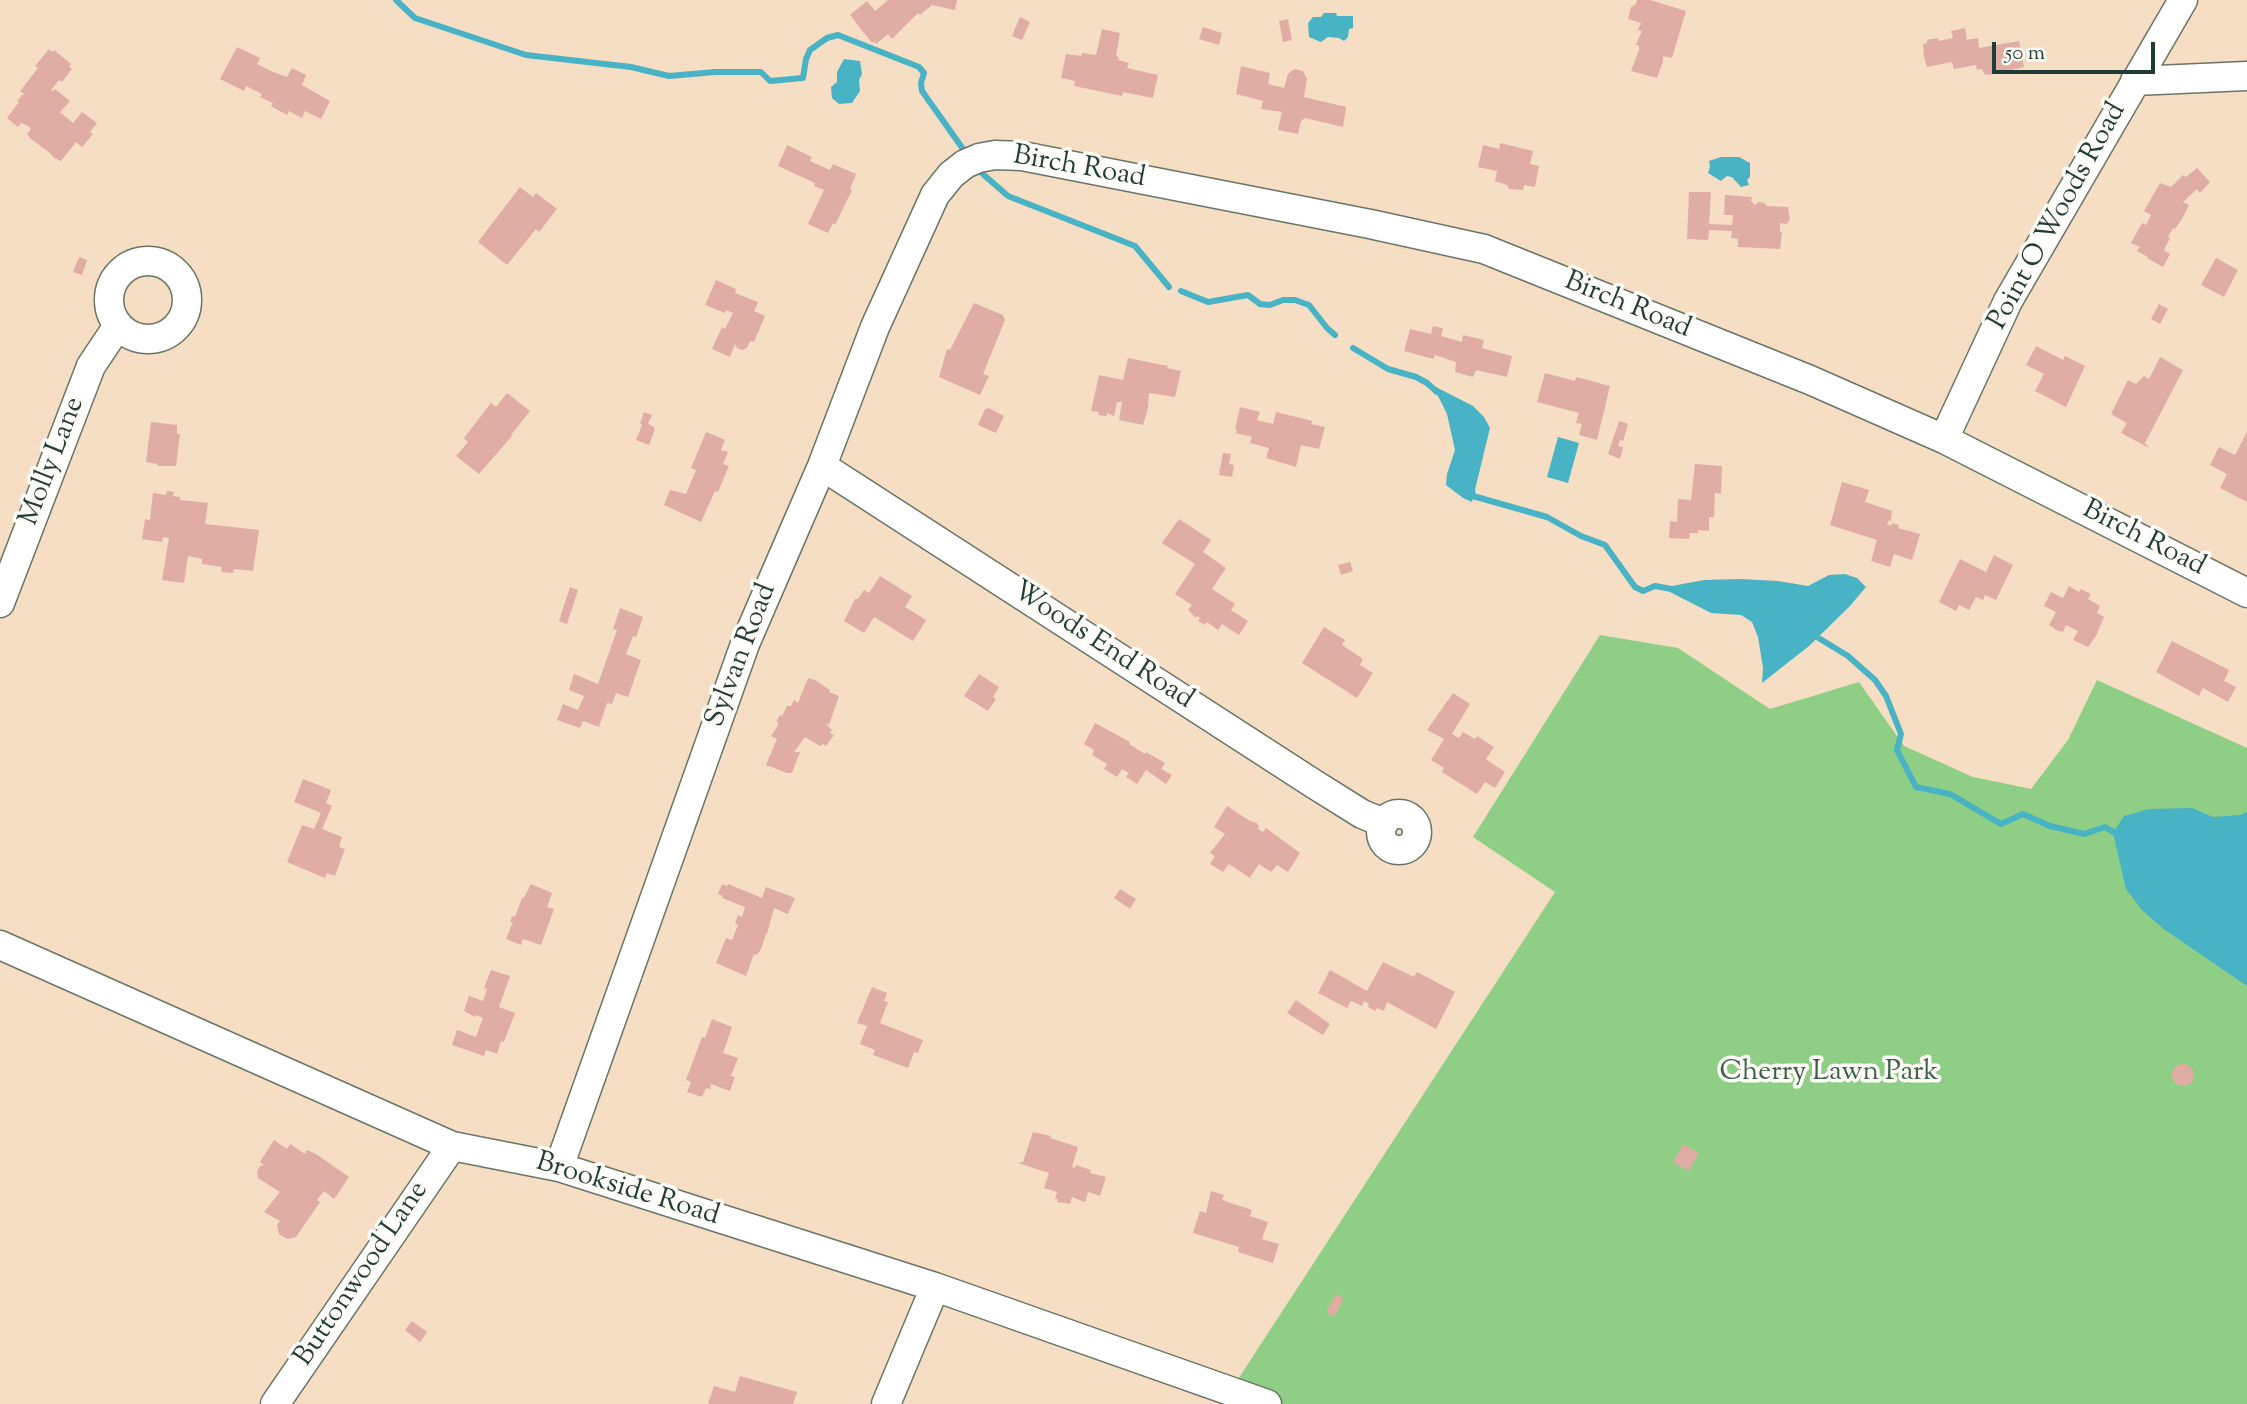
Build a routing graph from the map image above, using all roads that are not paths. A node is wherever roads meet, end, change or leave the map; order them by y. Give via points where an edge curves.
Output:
1 (2183, 0) edge
2 (2247, 76) edge
3 (2135, 81) junction
4 (972, 161) joint
5 (119, 327) dead end
6 (1944, 439) junction
7 (822, 466) junction
8 (2247, 593) edge
9 (0, 603) edge
10 (1384, 823) dead end
11 (0, 945) edge
12 (452, 1146) junction
13 (559, 1167) junction
14 (935, 1287) junction
15 (275, 1404) edge
16 (886, 1404) edge
17 (1267, 1404) edge

1 - 3 street, Point O Woods Road
2 - 3 street
3 - 6 street, Point O Woods Road via 2008,301
4 - 6 street, Birch Road via 995,155 1022,156 1484,250 1810,380
4 - 7 street, Sylvan Road via 951,175 935,195 875,327
5 - 9 street, Molly Lane via 91,366
6 - 8 street, Birch Road
7 - 10 street, Woods End Road via 1314,784
7 - 13 street, Sylvan Road via 745,644
11 - 12 street, Brookside Road
12 - 13 street, Brookside Road
12 - 15 street, Buttonwood Lane
13 - 14 street, Brookside Road
14 - 16 street
14 - 17 street, Brookside Road

